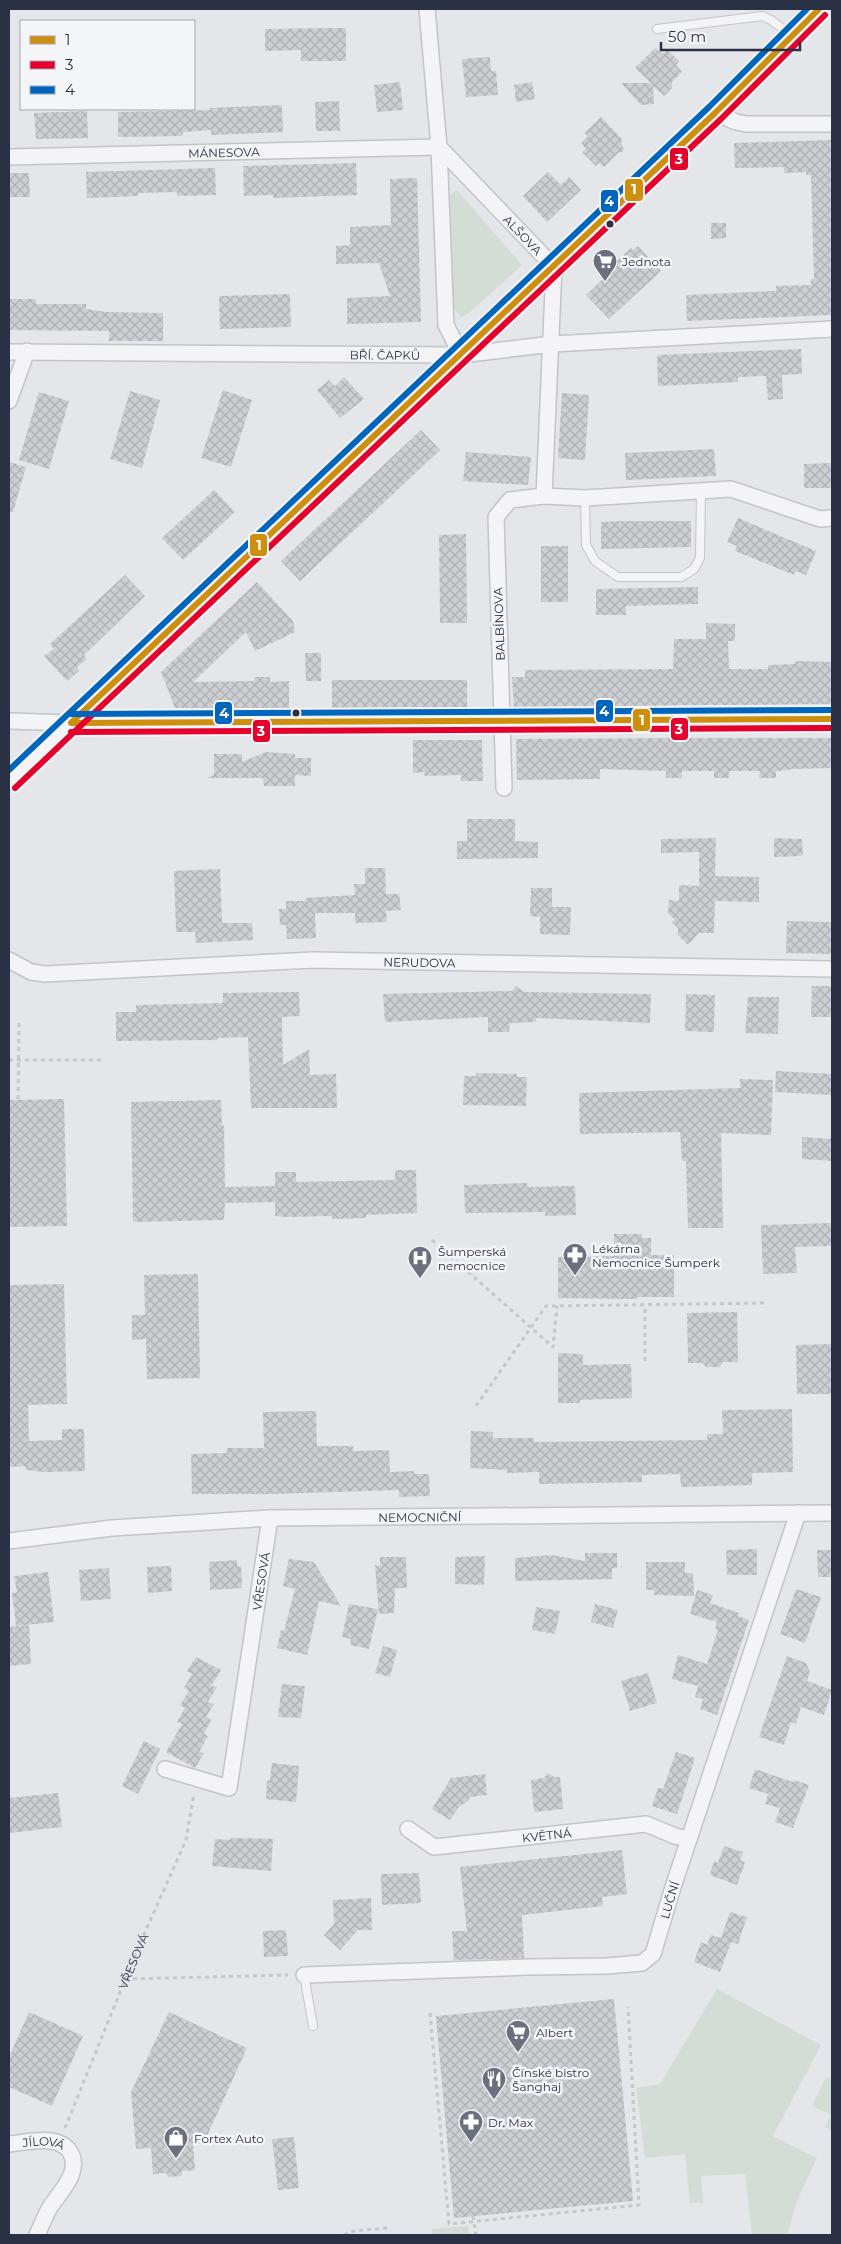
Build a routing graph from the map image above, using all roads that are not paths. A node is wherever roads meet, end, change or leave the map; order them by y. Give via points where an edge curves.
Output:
1 (427, 9) edge
2 (820, 9) edge
3 (657, 29) dead end
4 (792, 36) junction
5 (715, 113) junction
6 (832, 124) edge
7 (439, 147) junction
8 (9, 157) edge
9 (554, 267) junction
10 (832, 329) edge
11 (552, 344) junction
12 (9, 352) edge
13 (27, 352) junction
14 (461, 355) junction
15 (9, 401) edge
16 (701, 491) junction
17 (544, 496) junction
18 (585, 498) junction
19 (832, 518) edge
20 (832, 719) edge
21 (9, 722) edge
22 (502, 722) junction
23 (71, 723) junction
24 (9, 782) edge
25 (504, 788) dead end
26 (9, 960) edge
27 (832, 969) edge
28 (798, 1513) junction
29 (832, 1513) edge
30 (270, 1518) junction
31 (9, 1541) edge
32 (164, 1770) dead end
33 (408, 1828) dead end
34 (689, 1838) junction
35 (304, 1975) joint
36 (313, 2026) dead end
37 (9, 2144) edge
38 (37, 2235) edge

1 - 7 street
2 - 4 street
3 - 4 lane via 762,16
4 - 5 street
5 - 6 street via 746,124
5 - 9 street
7 - 8 street, MÁNESOVA
7 - 9 street, ALŠOVA
7 - 14 street via 446,325
9 - 11 street
9 - 14 street
10 - 11 street, BŘÍ. ČAPKŮ
11 - 14 street, BŘÍ. ČAPKŮ
11 - 17 street
12 - 13 street, BŘÍ. ČAPKŮ
13 - 14 street, BŘÍ. ČAPKŮ
13 - 15 street
14 - 23 street
16 - 18 street, BALBÍNOVA
16 - 18 lane via 700,558 694,569 681,577 618,577 595,561 586,545
16 - 19 street, BALBÍNOVA via 731,489 820,519
17 - 18 street, BALBÍNOVA
17 - 22 street, BALBÍNOVA via 510,500 496,517
20 - 22 street
21 - 23 street
22 - 23 street
22 - 25 street, BALBÍNOVA
23 - 24 street
26 - 27 street, NERUDOVA via 31,972 45,974 313,960
28 - 29 street, NEMOCNIČNÍ
28 - 30 street, NEMOCNIČNÍ
28 - 34 street, LUČNÍ
30 - 31 street, NEMOCNIČNÍ via 112,1528
30 - 32 street, VŘESOVÁ via 229,1788
33 - 34 street, KVĚTNÁ via 434,1847 646,1824
34 - 35 street, LUČNÍ via 653,1954 642,1963
35 - 36 lane
37 - 38 street, JÍLOVÁ via 59,2142 70,2152 74,2162 67,2184

